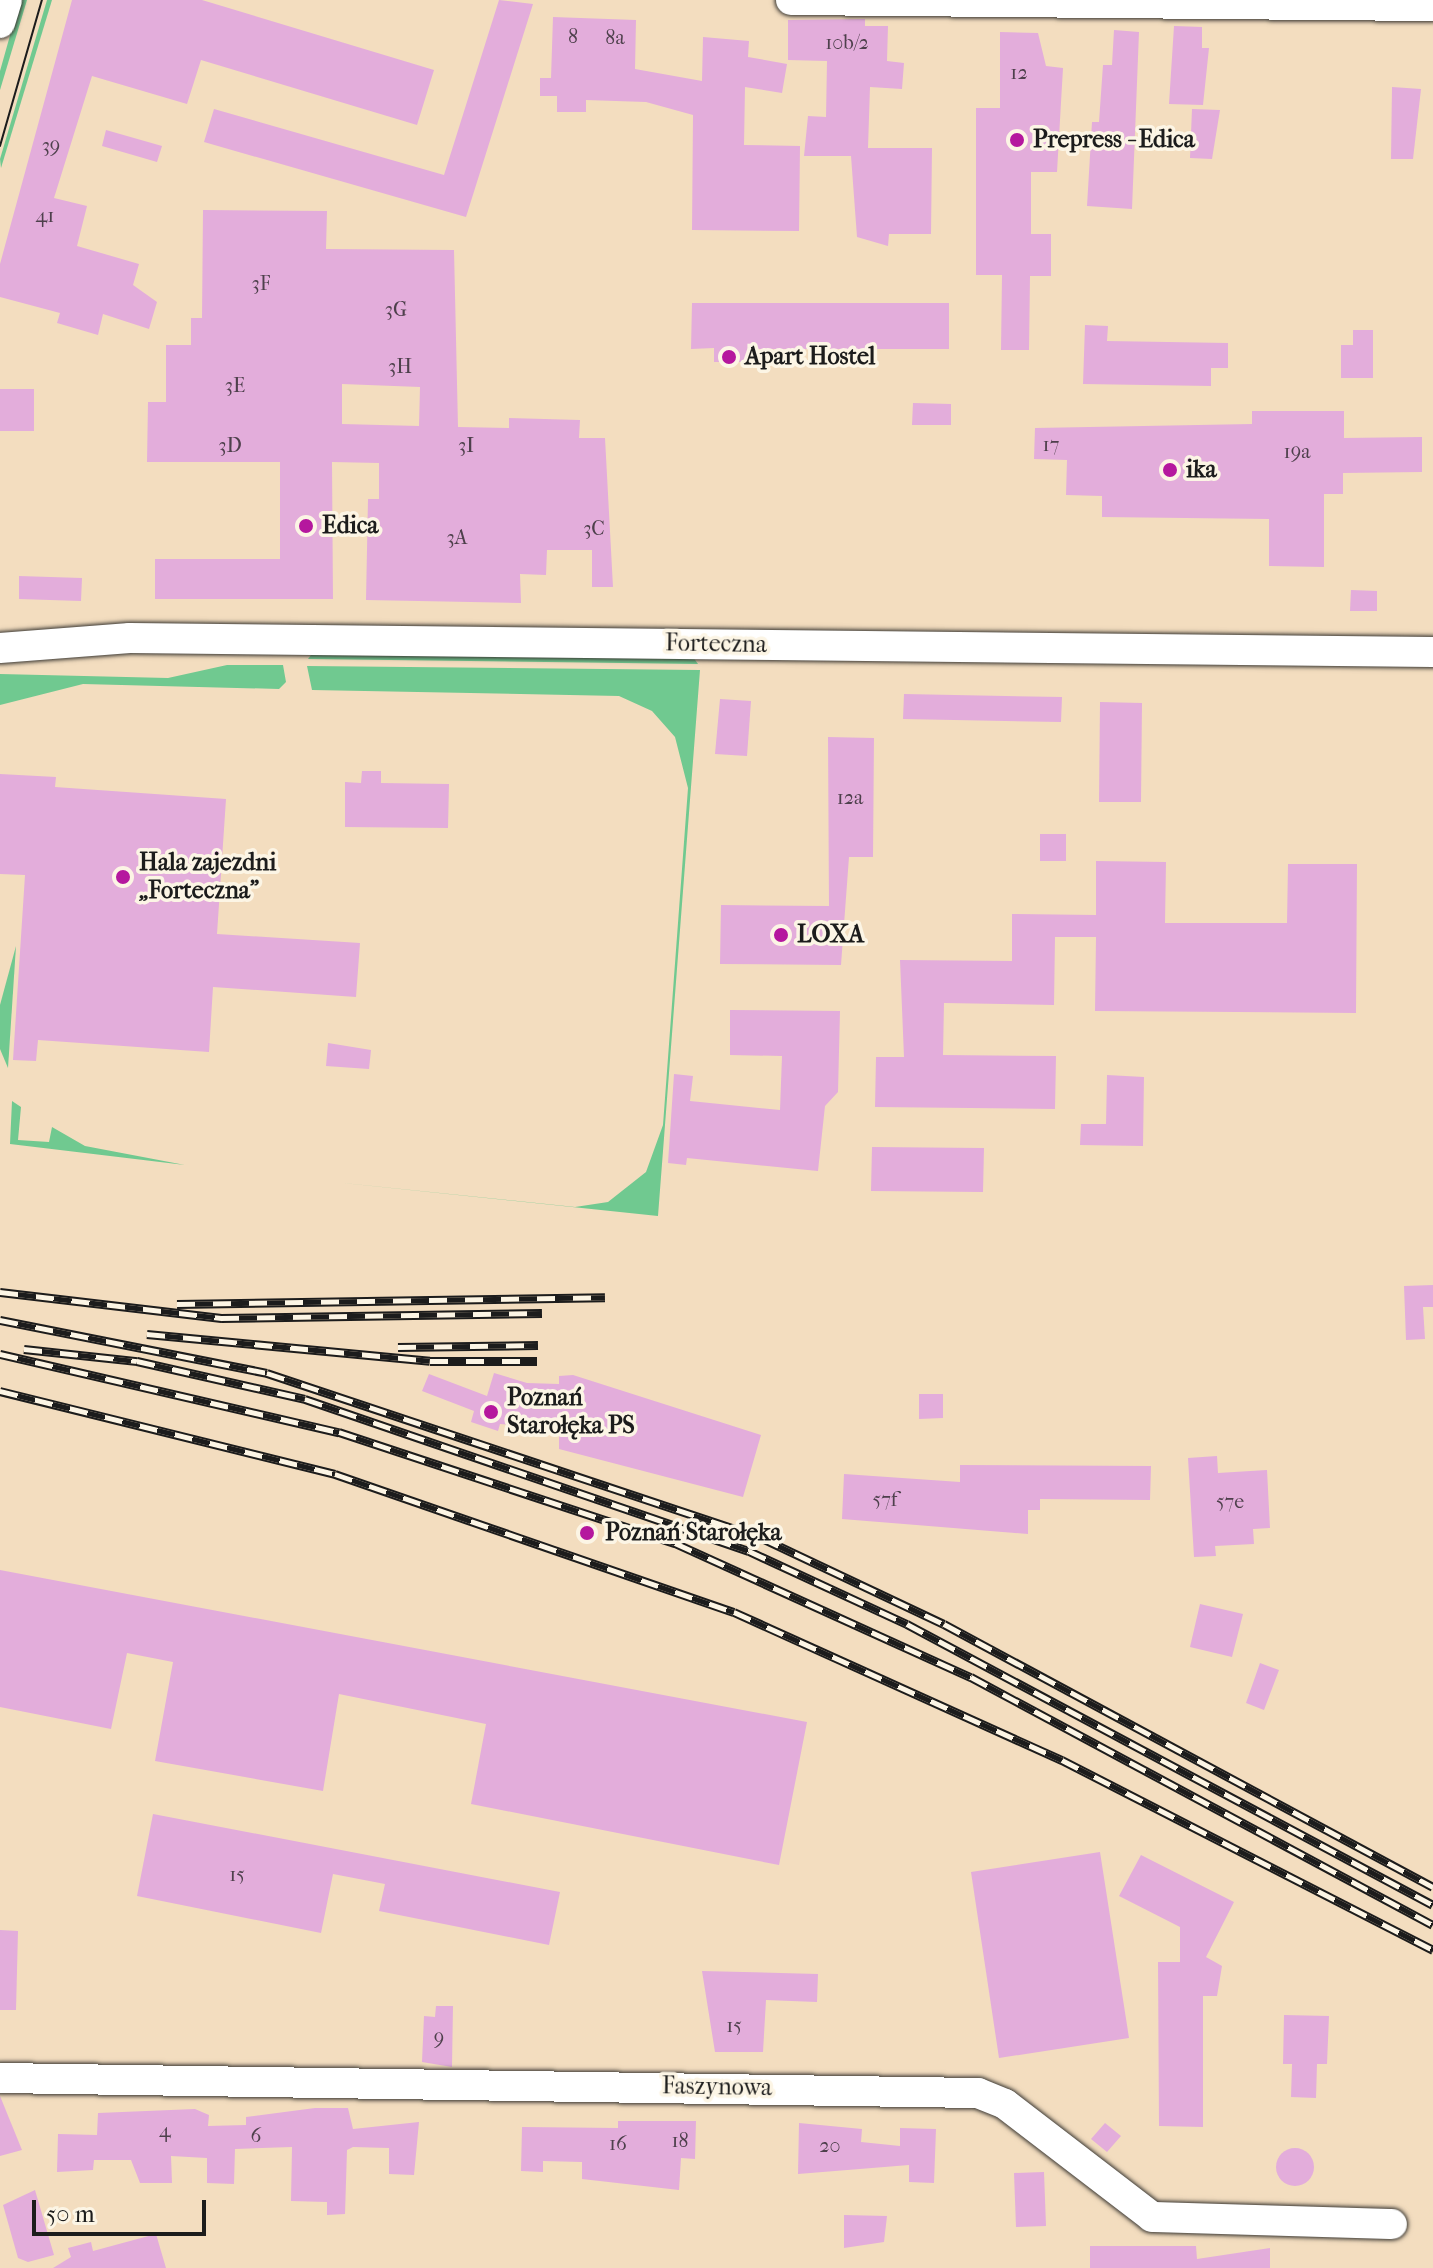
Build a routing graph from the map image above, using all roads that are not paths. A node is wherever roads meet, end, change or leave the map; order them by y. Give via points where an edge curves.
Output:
1 (7, 0) edge
2 (791, 0) edge
3 (1433, 6) edge
4 (0, 23) edge
5 (0, 648) edge
6 (1433, 652) edge
7 (0, 2078) edge
8 (1392, 2224) dead end

1 - 4 street
2 - 3 street
5 - 6 street, Forteczna via 54,638 141,638
7 - 8 street, Faszynowa via 978,2093 1005,2104 1152,2217

